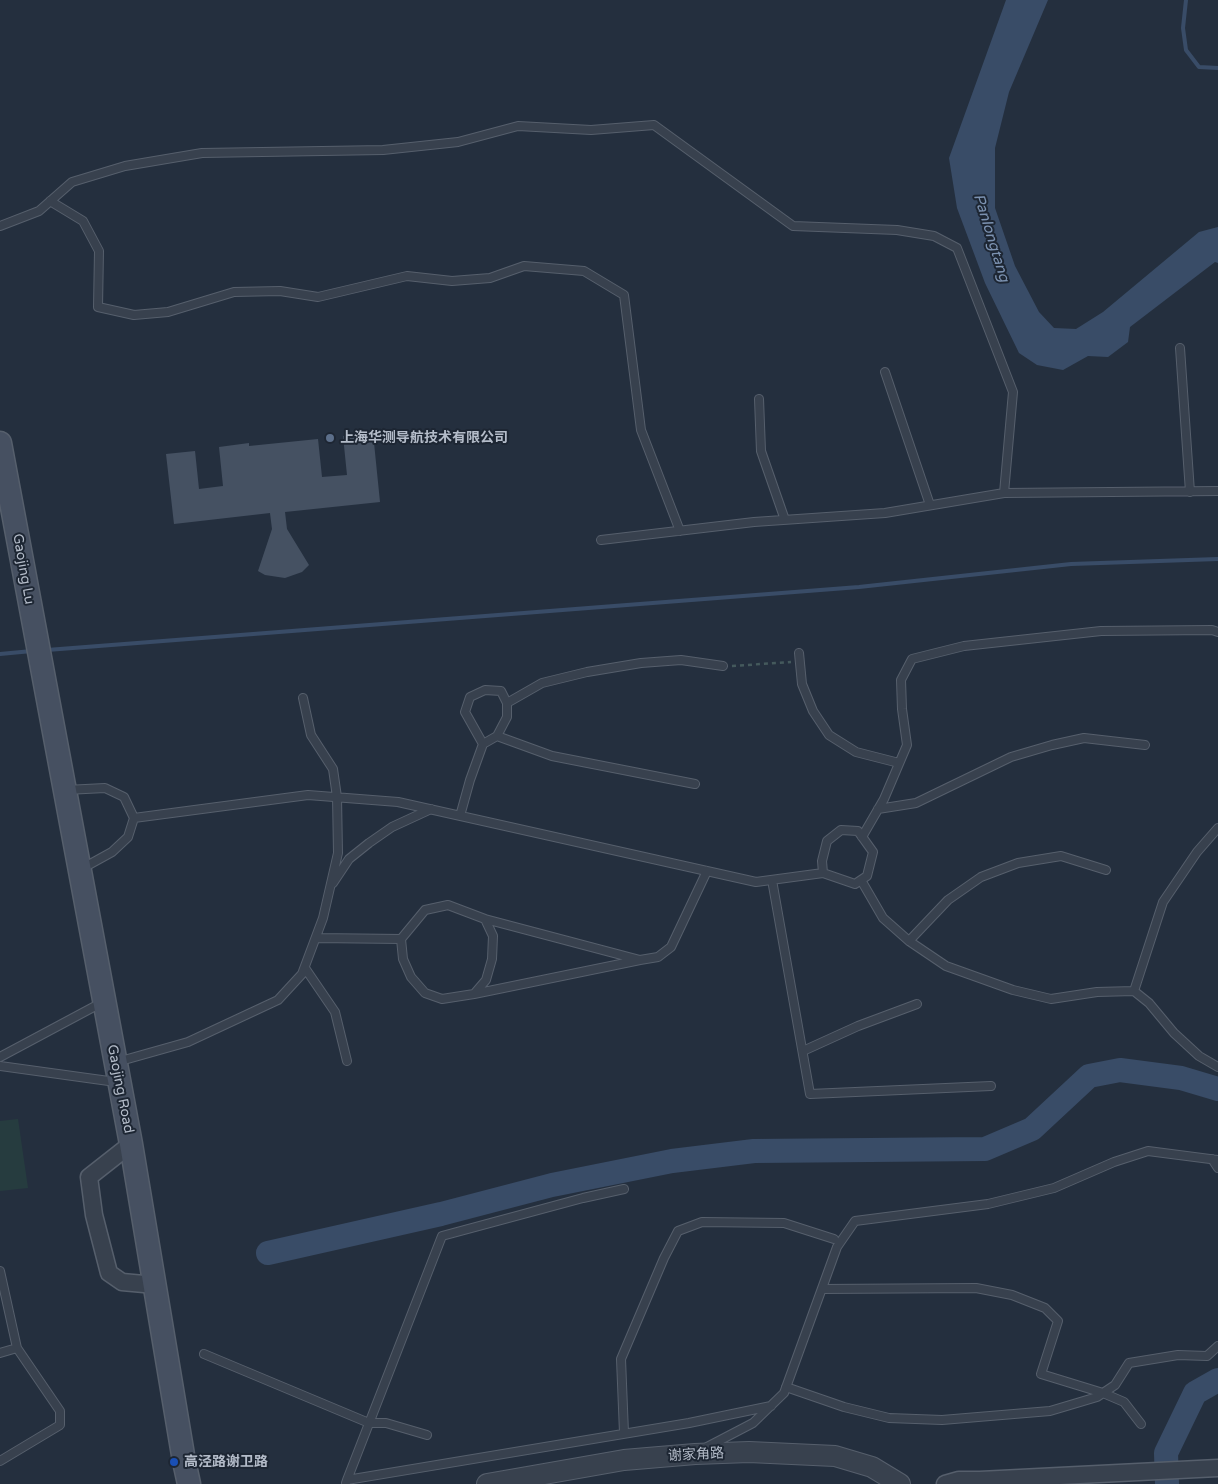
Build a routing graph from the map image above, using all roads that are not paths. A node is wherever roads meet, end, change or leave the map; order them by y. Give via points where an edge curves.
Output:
1 (50, 201) junction
2 (0, 226) edge
3 (1180, 348) dead end
4 (885, 372) dead end
5 (759, 400) dead end
6 (0, 443) edge
7 (4, 487) edge
8 (1218, 491) edge
9 (1190, 492) junction
10 (1004, 493) junction
11 (930, 505) junction
12 (785, 520) junction
13 (680, 531) junction
14 (601, 540) dead end
15 (1218, 632) edge
16 (799, 653) dead end
17 (723, 666) road end
18 (46, 694) joint
19 (303, 698) dead end
20 (507, 703) junction
21 (497, 736) junction
22 (484, 744) junction
23 (1145, 745) dead end
24 (899, 763) junction
25 (695, 784) dead end
26 (64, 790) junction
27 (337, 797) junction
28 (431, 809) junction
29 (878, 809) junction
30 (460, 816) junction
31 (134, 818) junction
32 (1218, 828) edge
33 (862, 837) junction
34 (79, 870) junction
35 (1106, 870) dead end
36 (707, 871) junction
37 (823, 873) junction
38 (772, 880) junction
39 (861, 880) junction
40 (330, 887) junction
41 (486, 919) junction
42 (316, 938) junction
43 (401, 939) junction
44 (909, 941) junction
45 (640, 960) junction
46 (305, 968) junction
47 (1134, 991) junction
48 (474, 994) junction
49 (103, 1002) junction
50 (917, 1004) dead end
51 (802, 1050) junction
52 (0, 1056) edge
53 (347, 1061) dead end
54 (0, 1066) edge
55 (1218, 1068) edge
56 (116, 1073) junction
57 (991, 1086) dead end
58 (131, 1144) junction
59 (1215, 1160) edge
60 (1218, 1168) edge
61 (624, 1189) dead end
62 (834, 1238) dead end
63 (0, 1271) edge
64 (155, 1285) junction
65 (822, 1289) junction
66 (17, 1348) junction
67 (1217, 1348) edge
68 (0, 1353) edge
69 (204, 1354) dead end
70 (786, 1387) junction
71 (1103, 1393) junction
72 (771, 1406) junction
73 (369, 1423) junction
74 (1141, 1424) dead end
75 (624, 1433) junction
76 (427, 1435) dead end
77 (695, 1454) junction
78 (0, 1461) edge
79 (1214, 1468) edge
80 (346, 1482) edge
81 (977, 1482) edge
82 (189, 1484) edge
83 (487, 1484) edge
84 (900, 1484) edge
85 (945, 1484) edge

1 - 2 lane via 39,211
1 - 10 lane via 72,182 125,166 202,153 384,150 458,142 518,126 591,130 654,125 793,226 898,230 934,236 957,248 1013,392
1 - 13 lane via 83,221 99,252 98,307 134,315 168,312 234,292 280,291 318,297 407,276 452,281 490,278 524,266 584,271 624,295 641,430
3 - 9 lane
4 - 11 lane
5 - 12 lane via 761,451
6 - 7 main road, Gaojing Lu
7 - 18 main road, Gaojing Lu
8 - 9 lane
9 - 10 lane
10 - 11 lane
11 - 12 lane via 885,513
12 - 13 lane
13 - 14 lane
15 - 24 lane via 1101,632 964,646 912,659 901,680 907,745
16 - 24 lane via 802,684 813,712 829,735 856,752
17 - 20 lane via 681,660 632,664 542,683
18 - 26 main road, Gaojing Road
19 - 27 lane via 311,735 333,769
20 - 21 lane via 507,717
20 - 22 lane via 501,691 485,690 470,697 465,712
21 - 22 lane
21 - 25 lane via 552,756
22 - 30 lane
23 - 29 lane via 1084,738 1052,745 1011,756 916,803
24 - 29 lane
26 - 31 lane via 105,788 124,797
26 - 34 main road, Gaojing Road
27 - 28 lane via 398,802
27 - 31 lane via 308,795
27 - 40 lane via 338,853
28 - 30 lane
28 - 40 lane via 392,827 369,843 349,859
29 - 33 lane
30 - 36 lane
31 - 34 lane via 128,837 112,852
32 - 47 lane via 1197,852 1163,902
33 - 37 lane via 858,831 841,830 827,841
33 - 39 lane via 873,852 867,876
34 - 49 main road, Gaojing Road
35 - 44 lane via 1061,856 1018,863 980,877 948,900
36 - 38 lane via 756,882
36 - 45 lane via 671,947 658,957
37 - 38 lane
37 - 39 lane via 855,884
38 - 51 lane
39 - 44 lane via 882,918
40 - 42 lane
41 - 43 lane via 448,905 425,910
41 - 45 lane
41 - 48 lane via 493,936 492,959 486,980
42 - 43 lane
42 - 46 lane
43 - 48 lane via 403,959 411,977 425,993 442,999
44 - 47 lane via 946,966 1014,990 1051,999 1097,992
45 - 48 lane
46 - 53 lane via 335,1012
46 - 56 lane via 278,1000
47 - 55 lane via 1199,1056
49 - 52 lane
49 - 56 main road, Gaojing Road
50 - 51 lane
51 - 57 lane via 810,1094
54 - 56 lane
56 - 58 main road, Gaojing Road
58 - 64 main road, Gaojing Road
58 - 64 street via 88,1177 94,1215 109,1274 122,1282
59 - 60 lane
59 - 65 lane via 1148,1151 1054,1188 988,1204 855,1221 837,1246
61 - 73 lane via 442,1236
62 - 75 lane via 784,1224 702,1222 678,1231 621,1359
63 - 66 lane
64 - 82 main road, Gaojing Road
65 - 70 lane
65 - 71 lane via 976,1288 1012,1295 1045,1308 1058,1321 1041,1374
66 - 68 lane
66 - 78 lane via 60,1411 60,1425
67 - 71 lane via 1206,1356 1178,1355 1130,1363 1115,1385
69 - 73 lane
70 - 71 lane via 889,1418 942,1420 1050,1411
70 - 72 lane
71 - 74 lane via 1124,1402
72 - 75 lane
72 - 77 lane via 754,1423
73 - 76 lane via 386,1423
73 - 80 lane
75 - 80 lane
77 - 83 street, 谢家角路 via 624,1460
77 - 84 street, 谢家角路 via 749,1452 834,1456 872,1467
79 - 81 street
81 - 85 street via 959,1480

